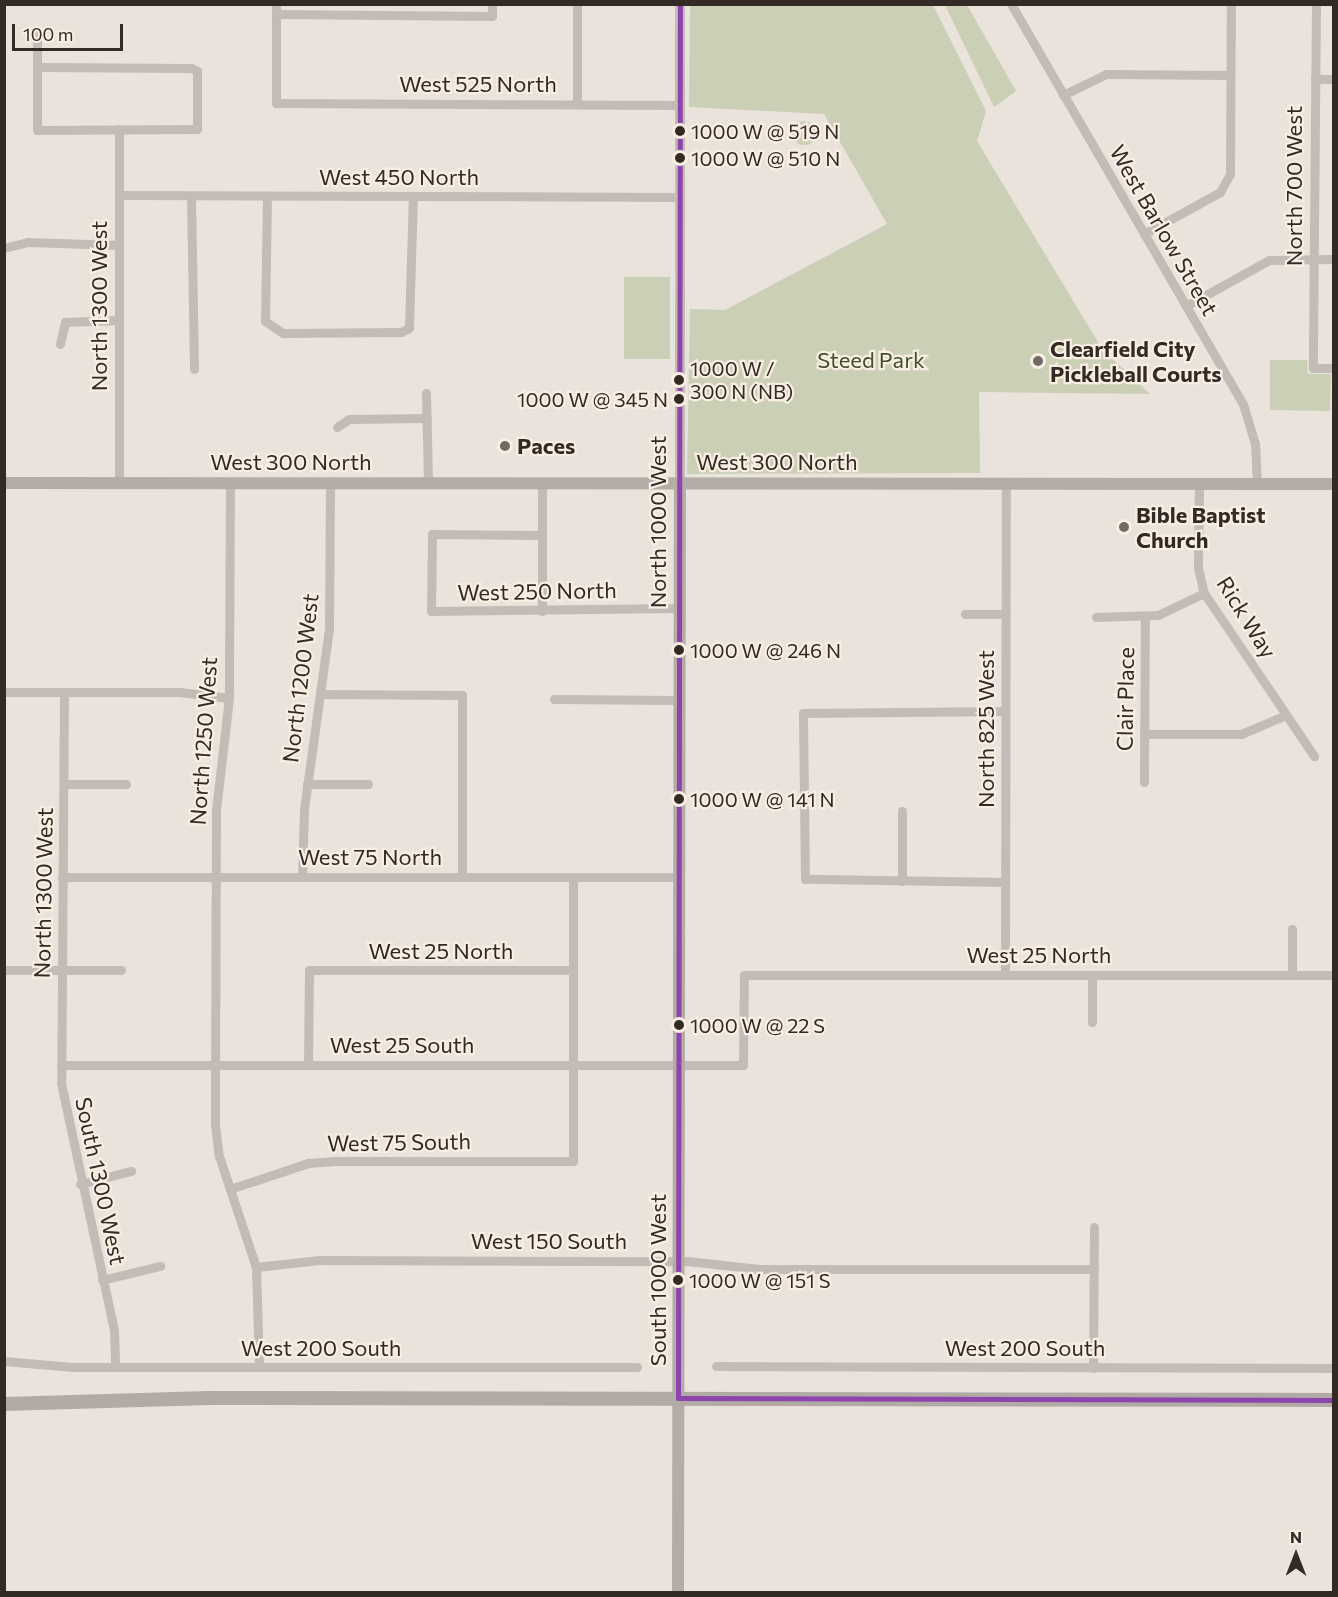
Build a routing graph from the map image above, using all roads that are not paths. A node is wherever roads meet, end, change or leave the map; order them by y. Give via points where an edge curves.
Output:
1 (492, 4) edge
2 (577, 4) edge
3 (680, 4) edge
4 (1011, 4) edge
5 (1231, 4) edge
6 (1316, 4) edge
7 (276, 9) edge
8 (37, 35) dead end
9 (37, 66) junction
10 (1230, 75) junction
11 (1315, 79) junction
12 (1334, 79) edge
13 (1064, 95) junction
14 (577, 105) junction
15 (680, 105) junction
16 (119, 129) junction
17 (119, 195) junction
18 (191, 196) junction
19 (267, 196) junction
20 (413, 196) junction
21 (680, 197) junction
22 (1144, 234) junction
23 (119, 245) junction
24 (4, 248) edge
25 (1313, 259) junction
26 (1334, 259) edge
27 (1186, 306) junction
28 (119, 320) junction
29 (60, 344) dead end
30 (1334, 368) edge
31 (194, 369) dead end
32 (426, 393) dead end
33 (427, 418) junction
34 (338, 427) dead end
35 (4, 483) edge
36 (119, 483) junction
37 (230, 483) junction
38 (330, 483) junction
39 (428, 483) junction
40 (542, 483) junction
41 (1006, 483) junction
42 (1199, 483) junction
43 (680, 484) junction
44 (1257, 484) junction
45 (1334, 484) edge
46 (542, 535) junction
47 (1204, 593) junction
48 (679, 608) junction
49 (542, 611) junction
50 (965, 614) dead end
51 (1006, 614) junction
52 (1096, 617) dead end
53 (1145, 617) junction
54 (4, 692) edge
55 (64, 692) junction
56 (320, 694) junction
57 (229, 698) junction
58 (554, 699) dead end
59 (679, 700) junction
60 (1005, 711) junction
61 (1286, 715) junction
62 (1144, 734) junction
63 (1314, 756) dead end
64 (1144, 782) dead end
65 (126, 783) dead end
66 (64, 784) junction
67 (307, 784) junction
68 (368, 784) dead end
69 (902, 810) dead end
70 (62, 877) junction
71 (216, 877) junction
72 (302, 877) junction
73 (462, 877) junction
74 (573, 877) junction
75 (678, 877) junction
76 (902, 881) junction
77 (1005, 882) junction
78 (1292, 929) dead end
79 (679, 967) joint
80 (4, 970) edge
81 (62, 970) junction
82 (121, 970) dead end
83 (573, 970) junction
84 (1005, 975) junction
85 (1092, 975) junction
86 (1292, 975) junction
87 (1334, 975) edge
88 (61, 1001) joint
89 (1092, 1022) dead end
90 (679, 1064) junction
91 (61, 1065) junction
92 (215, 1065) junction
93 (308, 1065) junction
94 (573, 1065) junction
95 (743, 1065) joint
96 (131, 1171) dead end
97 (80, 1184) junction
98 (230, 1189) junction
99 (1094, 1227) dead end
100 (679, 1261) junction
101 (160, 1266) dead end
102 (256, 1267) junction
103 (1094, 1269) junction
104 (102, 1280) junction
105 (4, 1361) edge
106 (716, 1366) dead end
107 (115, 1367) junction
108 (259, 1367) junction
109 (637, 1367) dead end
110 (1093, 1368) junction
111 (1334, 1368) edge
112 (678, 1398) junction
113 (1334, 1400) edge
114 (4, 1404) edge
115 (678, 1593) edge

1 - 7 street via 492,16
2 - 14 street
3 - 15 street, North 1000 West
4 - 13 street, West Barlow Street
5 - 10 street
6 - 11 street, North 700 West
7 - 14 street, West 525 North via 276,103
8 - 9 street
9 - 16 street via 37,130
9 - 16 street via 197,71 196,129
10 - 13 street via 1106,74
10 - 22 street via 1230,174 1220,192
11 - 12 street
11 - 25 street, North 700 West
13 - 22 street, West Barlow Street
14 - 15 street, West 525 North
15 - 21 street, North 1000 West
16 - 17 street, North 1300 West
17 - 18 street, West 450 North
17 - 23 street, North 1300 West
18 - 19 street, West 450 North
18 - 31 street
19 - 20 street, West 450 North
19 - 20 street via 265,321 270,329 390,333 409,328
20 - 21 street, West 450 North
21 - 43 street, North 1000 West
22 - 27 street, West Barlow Street
23 - 24 street via 28,242
23 - 28 street, North 1300 West
25 - 26 street
25 - 27 street via 1269,260
25 - 30 street, North 700 West via 1313,368
27 - 44 street, West Barlow Street via 1243,404 1255,444
28 - 29 street via 65,322
28 - 36 street, North 1300 West
32 - 33 street
33 - 34 street via 349,419
33 - 39 street
35 - 36 main road, West 300 North
36 - 37 main road, West 300 North
37 - 38 main road, West 300 North
37 - 57 street, North 1250 West
38 - 39 main road, West 300 North
38 - 56 street, North 1200 West via 330,601
39 - 40 main road, West 300 North
40 - 43 main road, West 300 North
40 - 46 street
41 - 42 main road, West 300 North
41 - 43 main road, West 300 North
41 - 51 street, North 825 West
42 - 44 main road, West 300 North
42 - 47 street, Rick Way via 1198,568
43 - 48 main road, North 1000 West
44 - 45 main road, West 300 North
46 - 49 street
46 - 49 street, West 250 North via 432,534 431,611
47 - 53 street via 1175,610
47 - 61 street, Rick Way
48 - 49 street, West 250 North
48 - 59 main road, North 1000 West
50 - 51 street
51 - 60 street, North 825 West
52 - 53 street
53 - 62 street, Clair Place
54 - 55 street
55 - 57 street via 180,692
55 - 66 street, North 1300 West
56 - 67 street, North 1200 West
56 - 73 street via 462,695
57 - 71 street, North 1250 West via 216,810
58 - 59 street
59 - 75 main road, North 1000 West
60 - 76 street via 803,713 805,879
60 - 77 street, North 825 West
61 - 62 street via 1241,734
61 - 63 street, Rick Way
62 - 64 street, Clair Place
65 - 66 street, North 1300 West
66 - 70 street, North 1300 West
67 - 68 street
67 - 72 street, North 1200 West
69 - 76 street
70 - 71 street, West 75 North
70 - 81 street, North 1300 West
71 - 72 street, West 75 North
71 - 92 street, North 1250 West
72 - 73 street, West 75 North
73 - 74 street, West 75 North
74 - 75 street, West 75 North
74 - 83 street
75 - 79 main road, North 1000 West
76 - 77 street
77 - 84 street, North 825 West
78 - 86 street
79 - 90 main road, South 1000 West
80 - 81 street
81 - 82 street
81 - 88 street, North 1300 West
83 - 93 street, West 25 North via 309,970
83 - 94 street
84 - 85 street, West 25 North
84 - 95 street, West 25 North via 744,975
85 - 86 street, West 25 North
85 - 89 street
86 - 87 street, West 25 North
88 - 91 street, South 1300 West
90 - 94 street, West 25 South
90 - 95 street, West 25 South
90 - 100 main road, South 1000 West
91 - 92 street, West 25 South
91 - 97 street, South 1300 West via 63,1107
92 - 93 street, West 25 South
92 - 98 street, North 1250 West via 215,1125
93 - 94 street, West 25 South
94 - 98 street, West 75 South via 573,1161 308,1163
96 - 97 street
97 - 104 street, South 1300 West
98 - 102 street, North 1250 West
99 - 103 street
100 - 102 street, West 150 South via 320,1260
100 - 103 street, West 150 South via 760,1269
100 - 112 main road, South 1000 West
101 - 104 street
102 - 108 street, North 1250 West
103 - 110 street
104 - 107 street, South 1300 West via 114,1331
105 - 107 street, West 200 South
106 - 110 street, West 200 South
107 - 108 street, West 200 South
108 - 109 street, West 200 South
110 - 111 street, West 200 South
112 - 113 main road
112 - 114 main road via 209,1398
112 - 115 main road, South 1000 West

